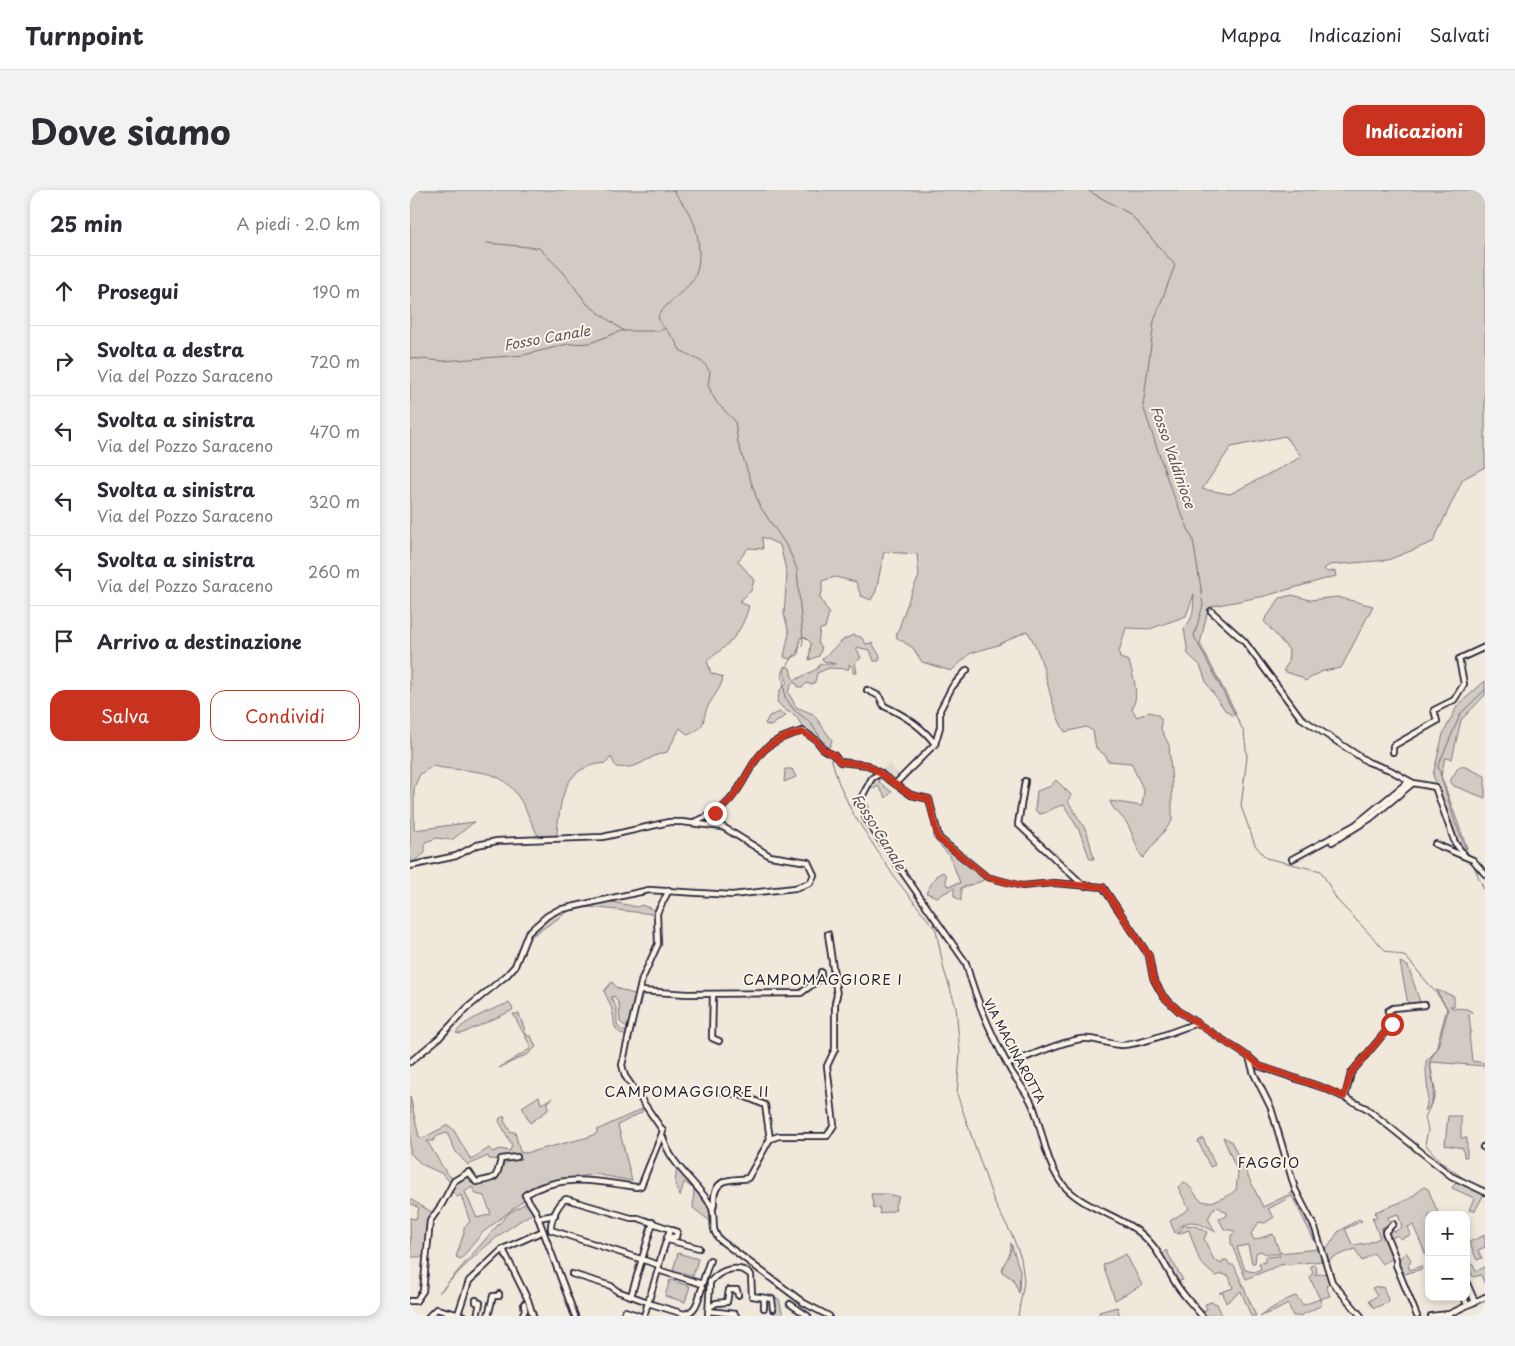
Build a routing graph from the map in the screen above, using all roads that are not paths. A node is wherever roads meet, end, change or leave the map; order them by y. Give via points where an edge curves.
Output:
1 (1211, 611) dead end
2 (1485, 647) edge
3 (967, 670) dead end
4 (867, 690) dead end
5 (935, 744) junction
6 (1394, 752) dead end
7 (881, 773) junction
8 (1025, 781) dead end
9 (1411, 782) junction
10 (895, 784) junction
11 (694, 822) junction
12 (1332, 842) dead end
13 (1435, 844) dead end
14 (1465, 856) junction
15 (1292, 859) dead end
16 (410, 866) edge
17 (1485, 874) edge
18 (1084, 886) junction
19 (669, 890) junction
20 (828, 934) dead end
21 (821, 972) dead end
22 (640, 991) junction
23 (713, 994) junction
24 (1425, 1004) dead end
25 (1197, 1023) junction
26 (719, 1041) dead end
27 (1249, 1057) junction
28 (410, 1062) edge
29 (1008, 1064) junction
30 (720, 1091) dead end
31 (1344, 1097) junction
32 (663, 1136) junction
33 (770, 1139) junction
34 (517, 1157) dead end
35 (1485, 1192) edge
36 (713, 1208) junction
37 (555, 1215) junction
38 (538, 1218) junction
39 (653, 1222) junction
40 (1393, 1224) dead end
41 (670, 1229) junction
42 (543, 1231) junction
43 (667, 1238) junction
44 (699, 1248) dead end
45 (503, 1249) junction
46 (642, 1259) junction
47 (710, 1260) dead end
48 (658, 1268) junction
49 (572, 1274) dead end
50 (702, 1288) dead end
51 (1470, 1290) edge
52 (762, 1292) dead end
53 (499, 1294) dead end
54 (738, 1294) dead end
55 (410, 1296) edge
56 (631, 1296) junction
57 (1485, 1297) edge
58 (763, 1298) junction
59 (476, 1300) dead end
60 (410, 1301) edge
61 (416, 1301) junction
62 (1466, 1301) edge
63 (648, 1302) junction
64 (1475, 1302) junction
65 (524, 1304) dead end
66 (790, 1304) dead end
67 (1467, 1305) junction
68 (764, 1308) dead end
69 (773, 1309) dead end
70 (709, 1312) edge
71 (458, 1314) junction
72 (490, 1314) edge
73 (734, 1315) edge
74 (429, 1316) edge
75 (464, 1316) edge
76 (476, 1316) edge
77 (522, 1316) edge
78 (533, 1316) edge
79 (575, 1316) edge
80 (623, 1316) edge
81 (642, 1316) edge
82 (808, 1316) edge
83 (829, 1316) edge
84 (1202, 1316) edge
85 (1362, 1316) edge
86 (1417, 1316) edge
87 (1431, 1316) edge

1 - 9 street via 1244,641 1301,718 1351,753
2 - 6 street via 1459,659 1464,684 1454,700 1434,710 1437,721 1393,746
3 - 5 street via 952,687 940,710
4 - 5 street via 879,696 884,706 901,713 926,731
5 - 10 street
7 - 10 street
7 - 11 street via 868,765 840,762 816,740 802,732 794,733 759,753 721,809
7 - 29 street, VIA MACINAROTTA via 872,778 858,804 865,807 865,817 871,827 966,963 976,1000
8 - 18 street via 1018,824
9 - 12 street via 1371,818
9 - 14 street via 1435,787 1455,844
9 - 15 street via 1355,825
10 - 18 street via 911,795 929,799 938,838 987,877 1022,886 1054,883
11 - 16 street via 669,822 603,837 496,841 477,845 456,856
11 - 19 street via 729,830 770,856 804,861 811,865 814,875 804,886 732,895
13 - 14 street
14 - 17 street
18 - 25 street via 1103,887 1149,956 1153,978 1163,996
19 - 22 street via 657,913 658,944
19 - 28 street via 619,895 577,904 547,916 528,933 515,966 507,975
20 - 33 street via 837,995 836,1049 827,1066 835,1122 827,1136 779,1136
21 - 23 street via 822,978 801,993
22 - 23 street
22 - 32 street via 622,1066 625,1076 661,1125
23 - 26 street via 712,1038
24 - 31 street via 1388,1011 1392,1024 1351,1073
25 - 27 street
25 - 29 street via 1122,1045 1094,1038 1081,1039 1058,1044
27 - 31 street via 1260,1066
27 - 85 street via 1271,1108 1295,1189 1316,1228 1332,1282
29 - 84 street, VIA MACINAROTTA via 1032,1104 1052,1163 1064,1186 1151,1243 1177,1286
30 - 33 street via 765,1105
31 - 35 street via 1366,1108 1451,1176
32 - 36 street via 670,1154
32 - 38 street via 641,1186 582,1179 545,1185 525,1195
33 - 36 street via 748,1178 729,1179 720,1184 715,1192
34 - 61 street via 501,1159 499,1173 495,1177 476,1182 469,1172 454,1181 430,1221 424,1286
36 - 83 street via 712,1227 716,1236 804,1303
37 - 38 street
37 - 39 street via 566,1199
37 - 46 street via 551,1230
38 - 42 street
39 - 41 street
39 - 46 street
40 - 86 street via 1385,1232
41 - 43 street
41 - 43 street via 677,1234
42 - 45 street
42 - 79 street
43 - 44 street
43 - 48 street
45 - 71 street via 469,1281
45 - 78 street
46 - 48 street
46 - 56 street
47 - 48 street via 702,1284
48 - 63 street
49 - 56 street
50 - 63 street via 695,1308 689,1314
51 - 64 street
52 - 58 street
53 - 72 street via 493,1296
54 - 70 street via 737,1290 729,1290 727,1302 714,1304
55 - 61 street
56 - 63 street
57 - 64 street
58 - 68 street
58 - 69 street via 772,1299
58 - 70 street via 752,1296 751,1275 746,1270 732,1269 716,1275 710,1282
59 - 76 street via 480,1303
60 - 61 street
62 - 67 street
63 - 81 street
64 - 67 street
65 - 77 street
66 - 82 street
67 - 87 street via 1448,1314
70 - 73 street
71 - 74 street via 436,1309
71 - 75 street
80 - 81 street via 625,1311

